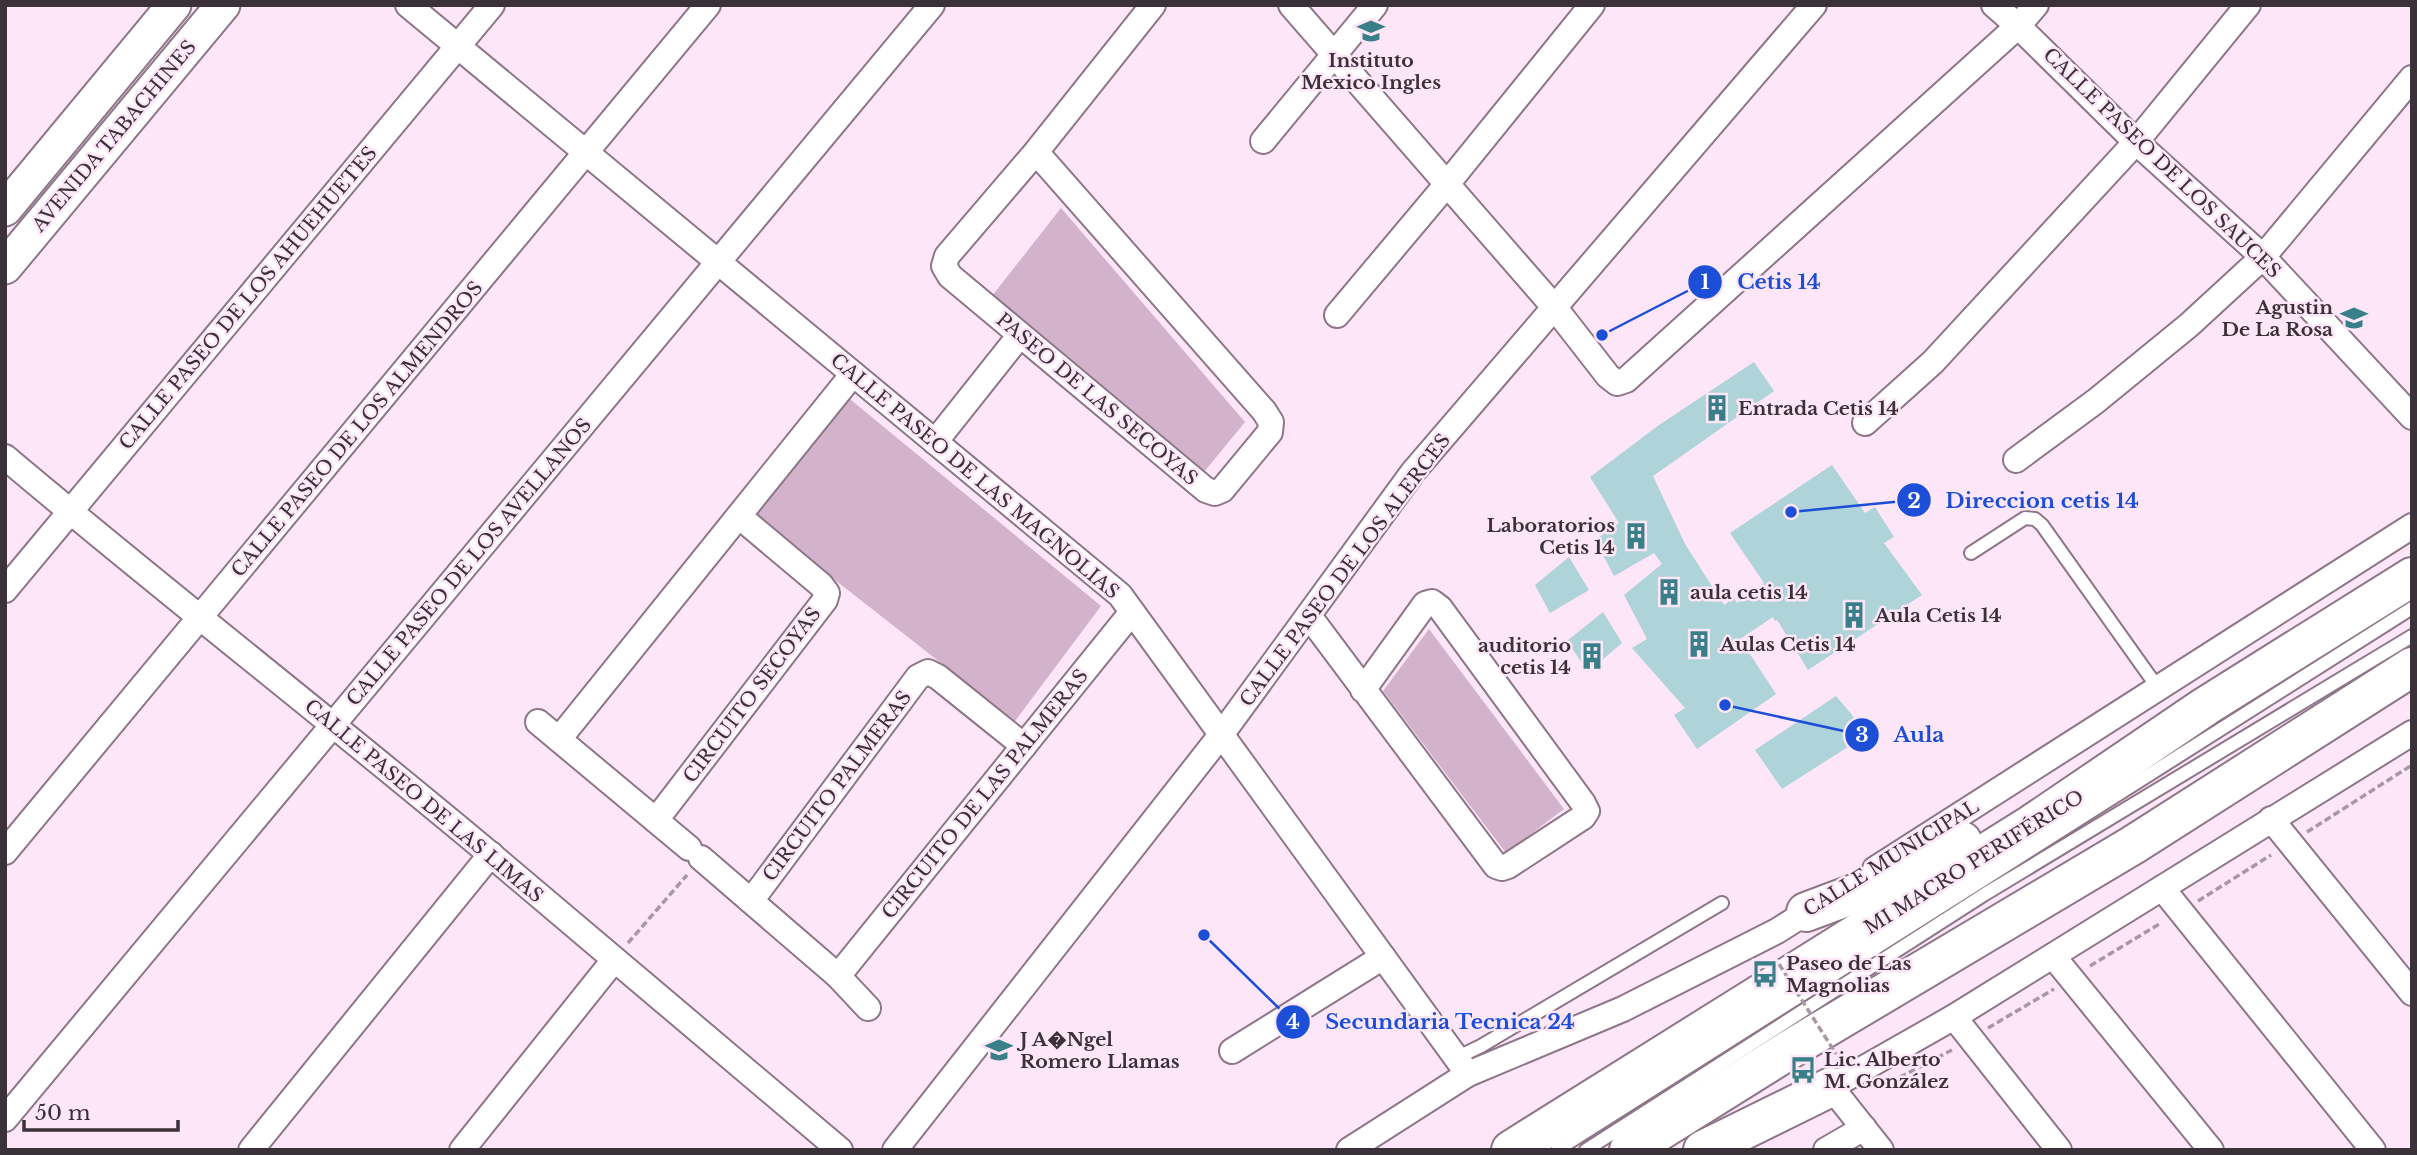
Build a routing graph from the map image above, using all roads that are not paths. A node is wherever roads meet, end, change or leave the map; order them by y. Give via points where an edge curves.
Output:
1 (174, 5) edge
2 (223, 5) edge
3 (408, 5) edge
4 (492, 5) edge
5 (708, 5) edge
6 (932, 5) edge
7 (1153, 5) edge
8 (1291, 5) edge
9 (1375, 5) edge
10 (1592, 5) edge
11 (1814, 5) edge
12 (1994, 5) edge
13 (2035, 5) edge
14 (2248, 5) edge
15 (2018, 26) junction
16 (458, 47) junction
17 (1334, 55) junction
18 (2412, 78) edge
19 (1263, 141) dead end
20 (2136, 142) junction
21 (1036, 152) junction
22 (586, 153) junction
23 (1447, 184) junction
24 (5, 209) edge
25 (2263, 257) junction
26 (718, 262) junction
27 (5, 267) edge
28 (1555, 308) junction
29 (1337, 314) dead end
30 (1020, 335) junction
31 (853, 374) junction
32 (2412, 418) edge
33 (1865, 423) dead end
34 (935, 442) junction
35 (5, 457) edge
36 (2016, 460) dead end
37 (70, 512) junction
38 (740, 517) junction
39 (2412, 527) edge
40 (1971, 553) dead end
41 (2412, 578) edge
42 (5, 590) edge
43 (2412, 608) edge
44 (1132, 612) junction
45 (1309, 616) junction
46 (199, 619) junction
47 (2412, 636) edge
48 (2412, 667) edge
49 (2158, 688) junction
50 (1363, 690) junction
51 (2206, 706) junction
52 (538, 722) dead end
53 (333, 725) junction
54 (2412, 733) edge
55 (1221, 735) junction
56 (559, 739) junction
57 (1024, 746) junction
58 (2271, 819) junction
59 (656, 820) junction
60 (5, 852) edge
61 (491, 855) junction
62 (2162, 887) junction
63 (751, 901) junction
64 (1722, 903) dead end
65 (1806, 912) junction
66 (2053, 956) junction
67 (1383, 957) junction
68 (614, 960) junction
69 (838, 976) junction
70 (2412, 993) edge
71 (868, 1008) dead end
72 (1954, 1017) junction
73 (1231, 1051) dead end
74 (1462, 1066) junction
75 (1833, 1071) junction
76 (5, 1119) edge
77 (1864, 1128) junction
78 (251, 1150) edge
79 (462, 1150) edge
80 (840, 1150) edge
81 (895, 1150) edge
82 (1349, 1150) edge
83 (1511, 1150) edge
84 (1557, 1150) edge
85 (1586, 1150) edge
86 (1629, 1150) edge
87 (1703, 1150) edge
88 (1826, 1150) edge
89 (1881, 1150) edge
90 (2059, 1150) edge
91 (2211, 1150) edge
92 (2373, 1150) edge

1 - 24 street, AVENIDA TABACHINES
2 - 27 street, AVENIDA TABACHINES
3 - 16 street, CALLE PASEO DE LAS MAGNOLIAS
4 - 16 street, CALLE PASEO DE LOS AHUEHUETES
5 - 22 street, CALLE PASEO DE LOS ALMENDROS
6 - 26 street, CALLE PASEO DE LOS AVELLANOS
7 - 21 street, PASEO DE LAS SECOYAS
8 - 17 street
9 - 17 street
10 - 23 street
11 - 28 street, CALLE PASEO DE LOS ALERCES
12 - 15 street, CALLE PASEO DE LOS SAUCES
13 - 15 street
14 - 20 street
15 - 20 street, CALLE PASEO DE LOS SAUCES
15 - 28 street via 1626,380 1617,383 1608,376
16 - 22 street, CALLE PASEO DE LAS MAGNOLIAS
16 - 37 street, CALLE PASEO DE LOS AHUEHUETES
17 - 19 street
17 - 23 street
18 - 25 street
20 - 25 street, CALLE PASEO DE LOS SAUCES
20 - 33 street via 1933,362
21 - 30 street, PASEO DE LAS SECOYAS via 947,256 944,266
21 - 30 street, PASEO DE LAS SECOYAS via 1264,411 1271,422 1270,432 1222,490 1206,491
22 - 26 street, CALLE PASEO DE LAS MAGNOLIAS
22 - 46 street, CALLE PASEO DE LOS ALMENDROS
23 - 28 street
23 - 29 street
25 - 32 street, CALLE PASEO DE LOS SAUCES
25 - 36 street via 2189,325
26 - 31 street, CALLE PASEO DE LAS MAGNOLIAS
26 - 53 street, CALLE PASEO DE LOS AVELLANOS
28 - 45 street, CALLE PASEO DE LOS ALERCES via 1413,472
30 - 34 street
31 - 34 street, CALLE PASEO DE LAS MAGNOLIAS
31 - 38 street
34 - 44 street, CALLE PASEO DE LAS MAGNOLIAS via 1107,582
35 - 37 street, CALLE PASEO DE LAS LIMAS
37 - 42 street, CALLE PASEO DE LOS AHUEHUETES
37 - 46 street, CALLE PASEO DE LAS LIMAS
38 - 56 street
38 - 59 street, CIRCUITO SECOYAS via 827,593
39 - 49 street, CALLE MUNICIPAL
40 - 49 lane via 2025,518 2035,519
41 - 51 highway
43 - 84 lane, MI MACRO PERIFÉRICO
44 - 55 street, CALLE PASEO DE LAS MAGNOLIAS
44 - 57 street, CIRCUITO DE LAS PALMERAS
45 - 50 street
45 - 55 street, CALLE PASEO DE LOS ALERCES
46 - 53 street, CALLE PASEO DE LAS LIMAS
46 - 60 street, CALLE PASEO DE LOS ALMENDROS
47 - 85 lane, MI MACRO PERIFÉRICO via 1985,894
48 - 86 highway via 2133,845
49 - 65 street, CALLE MUNICIPAL
50 - 50 street via 1496,866 1508,866 1584,817 1583,803 1432,602 1425,604
51 - 65 highway via 2106,766 1898,875
51 - 83 highway via 2032,824
52 - 56 street
53 - 61 street, CALLE PASEO DE LAS LIMAS
53 - 76 street, CALLE PASEO DE LOS AVELLANOS
54 - 58 street
55 - 67 street, CALLE PASEO DE LAS MAGNOLIAS
55 - 81 street, CALLE PASEO DE LOS ALERCES
56 - 59 street
57 - 63 street, CIRCUITO PALMERAS via 937,677 928,672 918,677
57 - 69 street, CIRCUITO DE LAS PALMERAS
58 - 62 street
58 - 70 street
59 - 63 street
61 - 68 street, CALLE PASEO DE LAS LIMAS
61 - 78 street
62 - 66 street
62 - 92 street
63 - 69 street
64 - 74 lane via 1481,1046
65 - 74 street, CALLE MUNICIPAL via 1623,1009
66 - 72 street
66 - 91 street
67 - 73 street
67 - 74 street, CALLE PASEO DE LAS MAGNOLIAS
68 - 79 street
68 - 80 street, CALLE PASEO DE LAS LIMAS
69 - 71 street
72 - 75 street
72 - 90 street
74 - 82 street, CALLE MUNICIPAL
75 - 77 street
75 - 87 highway
77 - 88 street
77 - 89 street

